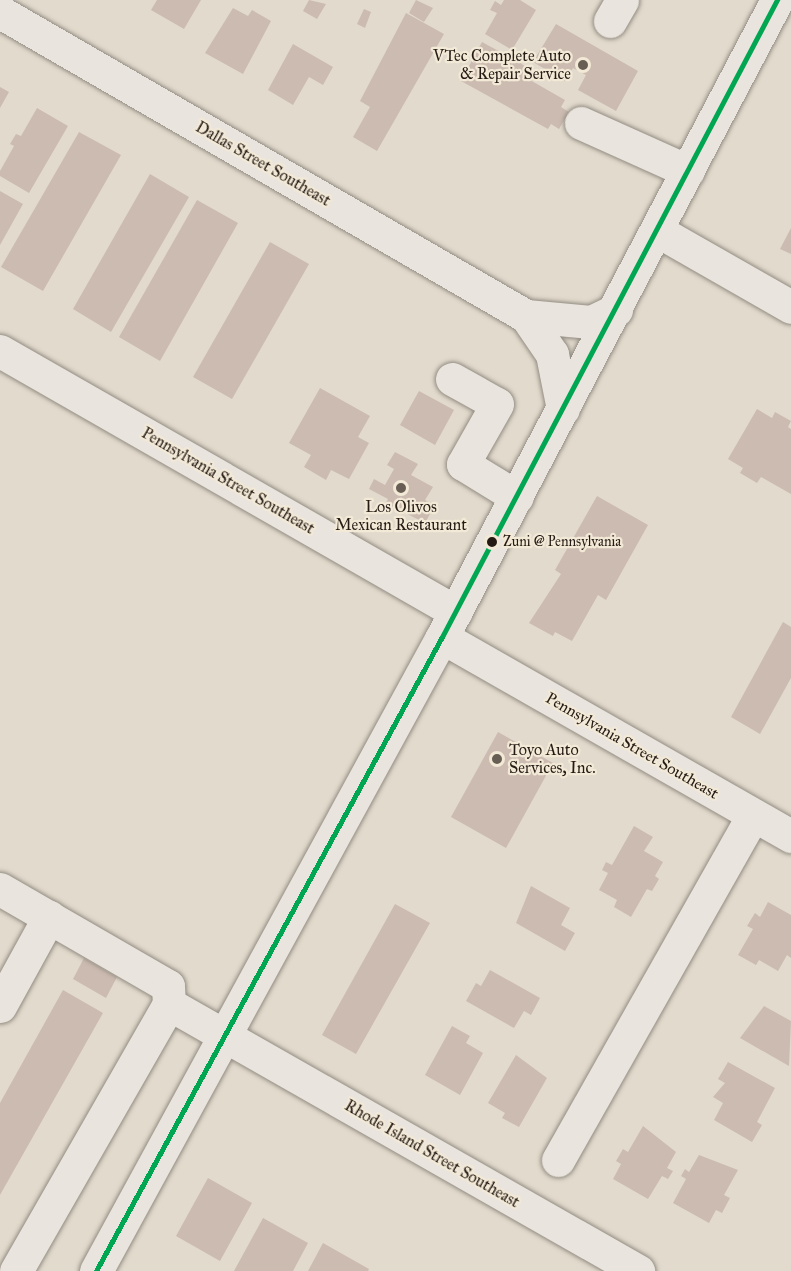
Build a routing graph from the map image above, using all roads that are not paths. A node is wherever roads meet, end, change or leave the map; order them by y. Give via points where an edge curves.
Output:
1 (777, 0) edge
2 (0, 12) edge
3 (581, 123) dead end
4 (688, 171) junction
5 (658, 231) junction
6 (791, 307) edge
7 (616, 310) junction
8 (526, 316) junction
9 (0, 351) edge
10 (452, 379) dead end
11 (563, 409) junction
12 (517, 497) junction
13 (449, 624) junction
14 (753, 814) junction
15 (791, 836) edge
16 (0, 889) edge
17 (50, 917) junction
18 (169, 1004) junction
19 (0, 1006) edge
20 (226, 1038) junction
21 (558, 1160) dead end
22 (16, 1271) edge
23 (96, 1271) edge
24 (638, 1271) edge

1 - 4 street
2 - 8 street, Dallas Street Southeast
3 - 4 street
4 - 5 street
5 - 6 street
5 - 7 street
7 - 8 street, Dallas Street Southeast via 591,322
7 - 11 street
8 - 11 street, Dallas Street Southeast via 552,354
9 - 13 street, Pennsylvania Street Southeast
10 - 12 street via 497,404 463,464
11 - 12 street
12 - 13 street
13 - 14 street, Pennsylvania Street Southeast
13 - 20 street
14 - 15 street, Pennsylvania Street Southeast
14 - 21 street
16 - 17 street
17 - 18 street via 168,986
17 - 19 street
18 - 20 street, Rhode Island Street Southeast
18 - 22 street
20 - 23 street
20 - 24 street, Rhode Island Street Southeast

